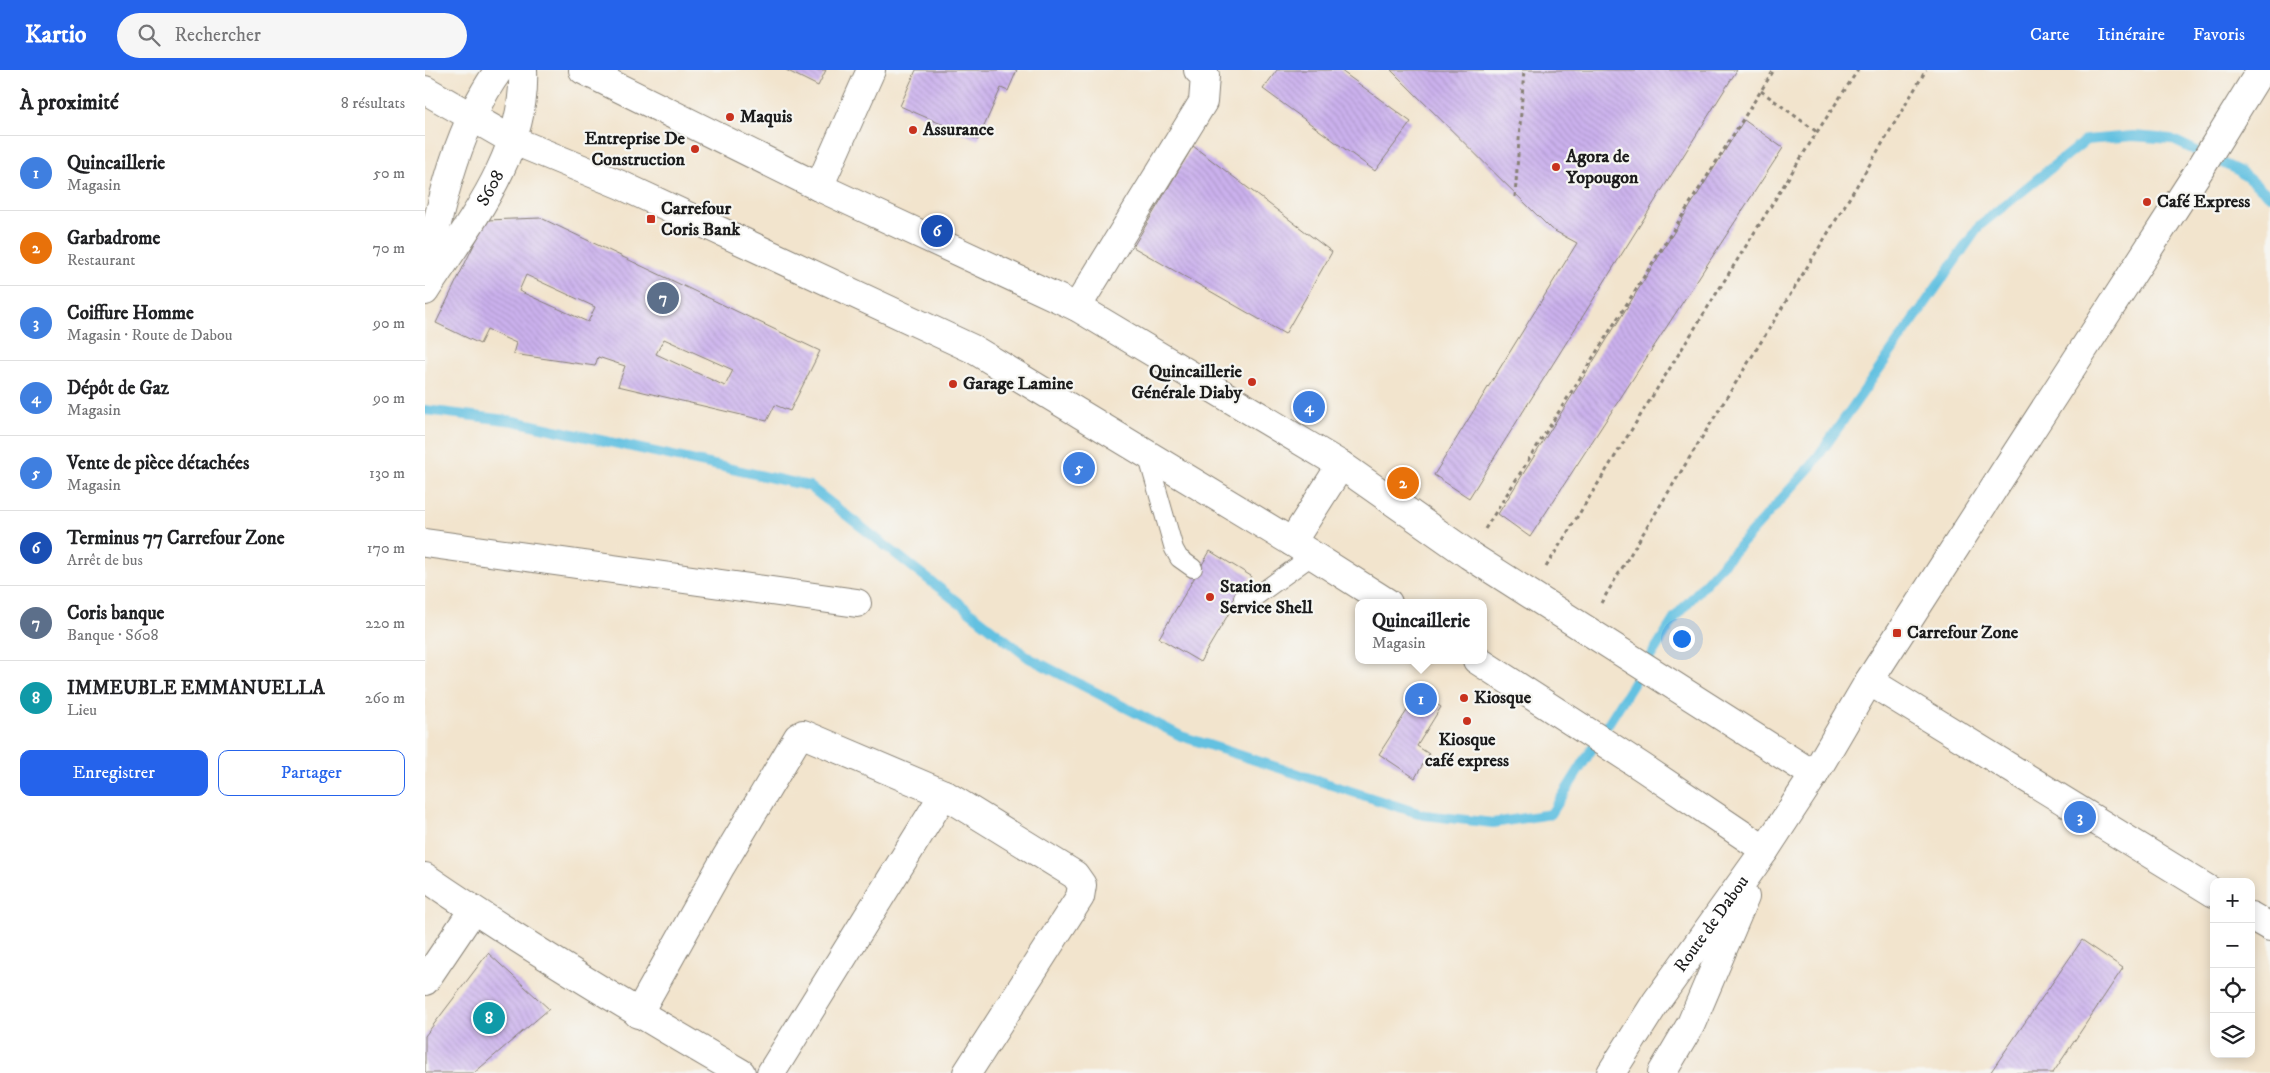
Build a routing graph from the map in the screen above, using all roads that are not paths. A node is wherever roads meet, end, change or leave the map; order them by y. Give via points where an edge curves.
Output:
1 (499, 70) edge
2 (523, 70) edge
3 (583, 70) edge
4 (871, 70) edge
5 (1198, 70) edge
6 (2261, 70) edge
7 (425, 90) edge
8 (472, 117) junction
9 (512, 140) junction
10 (819, 187) junction
11 (425, 275) edge
12 (425, 291) edge
13 (1077, 307) junction
14 (1147, 454) junction
15 (1341, 465) junction
16 (425, 543) edge
17 (1303, 548) junction
18 (1193, 568) dead end
19 (1243, 598) dead end
20 (1382, 599) edge
21 (857, 603) dead end
22 (1483, 664) edge
23 (1869, 681) junction
24 (1814, 775) junction
25 (944, 794) junction
26 (1765, 850) junction
27 (425, 876) edge
28 (2210, 891) edge
29 (473, 910) junction
30 (2255, 918) edge
31 (2270, 927) edge
32 (425, 981) edge
33 (638, 1014) junction
34 (741, 1073) edge
35 (771, 1073) edge
36 (967, 1073) edge
37 (1611, 1073) edge
38 (1662, 1073) edge

1 - 8 street
2 - 9 street, S608 via 524,92
3 - 10 street
4 - 10 street
5 - 13 street via 1205,76 1203,102
6 - 23 street, Route de Dabou
7 - 8 street
8 - 9 street
8 - 11 street via 444,193
9 - 12 street, S608 via 495,183
9 - 14 street via 621,185 973,349
10 - 13 street
13 - 15 street
14 - 17 street
14 - 18 lane via 1174,550
15 - 17 street
15 - 24 street via 1469,555
16 - 21 street
17 - 19 lane via 1259,594 1251,599
17 - 20 street
22 - 26 street
23 - 24 street, Route de Dabou
23 - 28 street
24 - 26 street, Route de Dabou
25 - 33 street via 809,736 803,734 798,737
25 - 35 street
25 - 36 street via 1075,875 1082,885 1080,897
26 - 37 street, Route de Dabou via 1656,1002
26 - 38 street via 1691,1024
27 - 29 street
29 - 32 street
29 - 33 street
30 - 31 street
33 - 34 street

